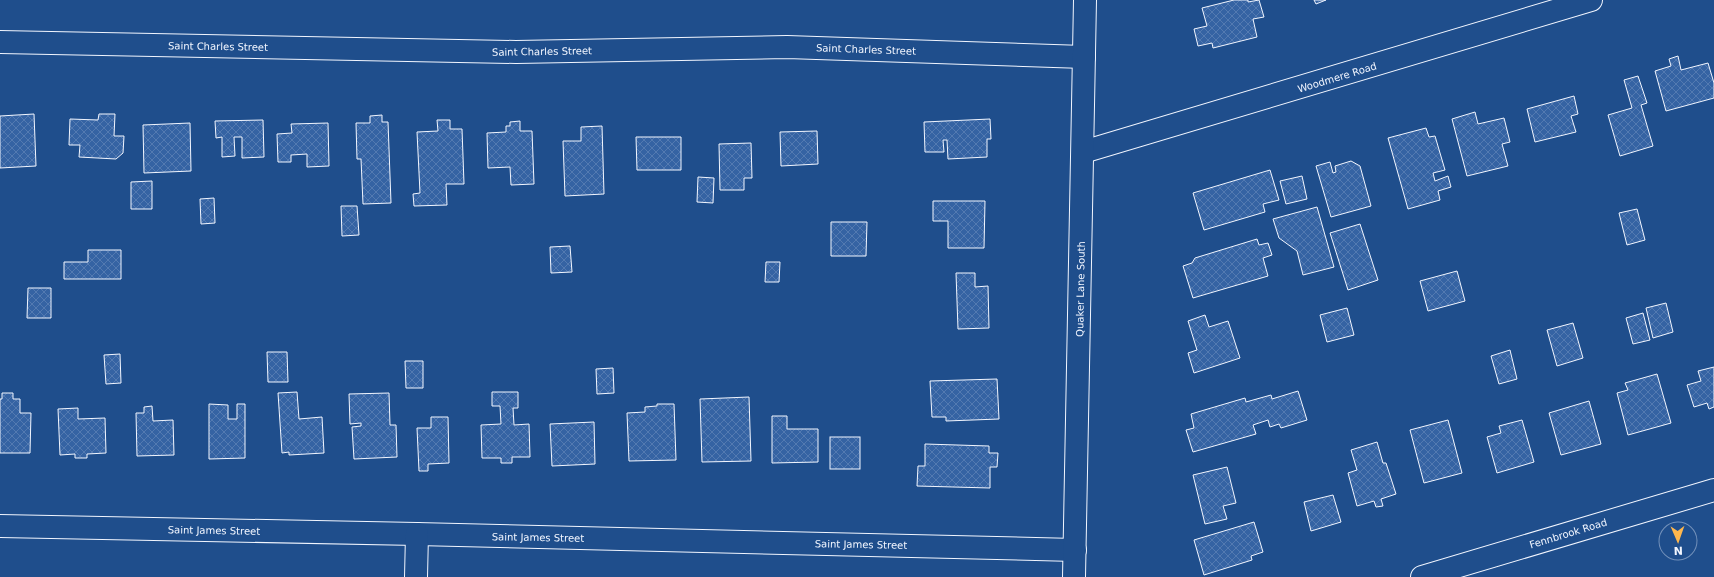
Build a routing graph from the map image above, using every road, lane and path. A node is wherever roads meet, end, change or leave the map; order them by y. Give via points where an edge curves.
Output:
1 (1085, 0) edge
2 (1591, 0) edge
3 (0, 42) edge
4 (1084, 57) junction
5 (1083, 152) junction
6 (1714, 490) edge
7 (0, 526) edge
8 (417, 534) junction
9 (1075, 550) junction
10 (416, 577) edge
11 (1074, 577) edge
12 (1422, 577) edge

1 - 4 street, Quaker Lane South
2 - 5 street, Woodmere Road
3 - 4 street, Saint Charles Street via 516,52 787,47
4 - 5 street, Quaker Lane South
5 - 9 street, Quaker Lane South
6 - 12 street, Fennbrook Road
7 - 8 street, Saint James Street
8 - 9 street, Saint James Street
8 - 10 street
9 - 11 street, Quaker Lane South

